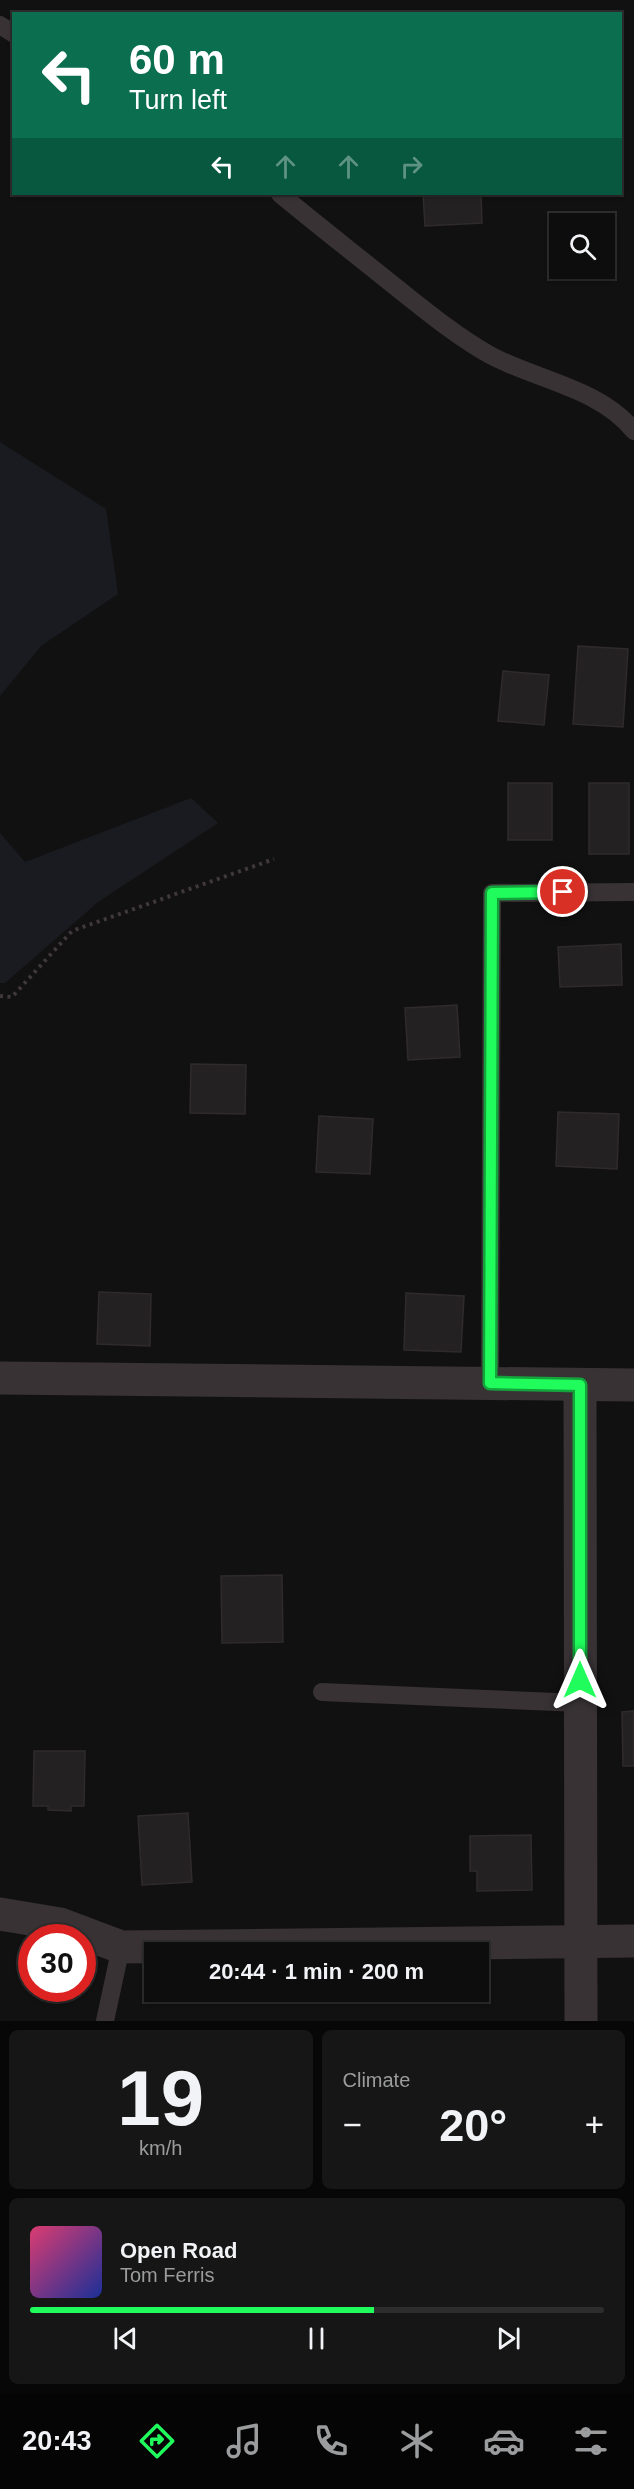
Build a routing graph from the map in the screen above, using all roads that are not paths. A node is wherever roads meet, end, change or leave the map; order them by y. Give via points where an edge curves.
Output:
1 (281, 195) edge
2 (634, 431) edge
3 (634, 892) edge
4 (0, 1378) edge
5 (490, 1383) junction
6 (580, 1385) junction
7 (634, 1385) edge
8 (322, 1692) dead end
9 (580, 1703) junction
10 (0, 1914) edge
11 (634, 1941) edge
12 (580, 1942) junction
13 (121, 1947) junction
14 (105, 2021) edge
15 (581, 2021) edge

1 - 2 lane via 459,335 491,355 598,401
3 - 5 lane via 492,893
4 - 5 street
5 - 6 street
6 - 7 street
6 - 9 street
8 - 9 lane
9 - 12 street
10 - 13 street via 60,1924
11 - 12 street
12 - 13 street
12 - 15 street
13 - 14 lane

